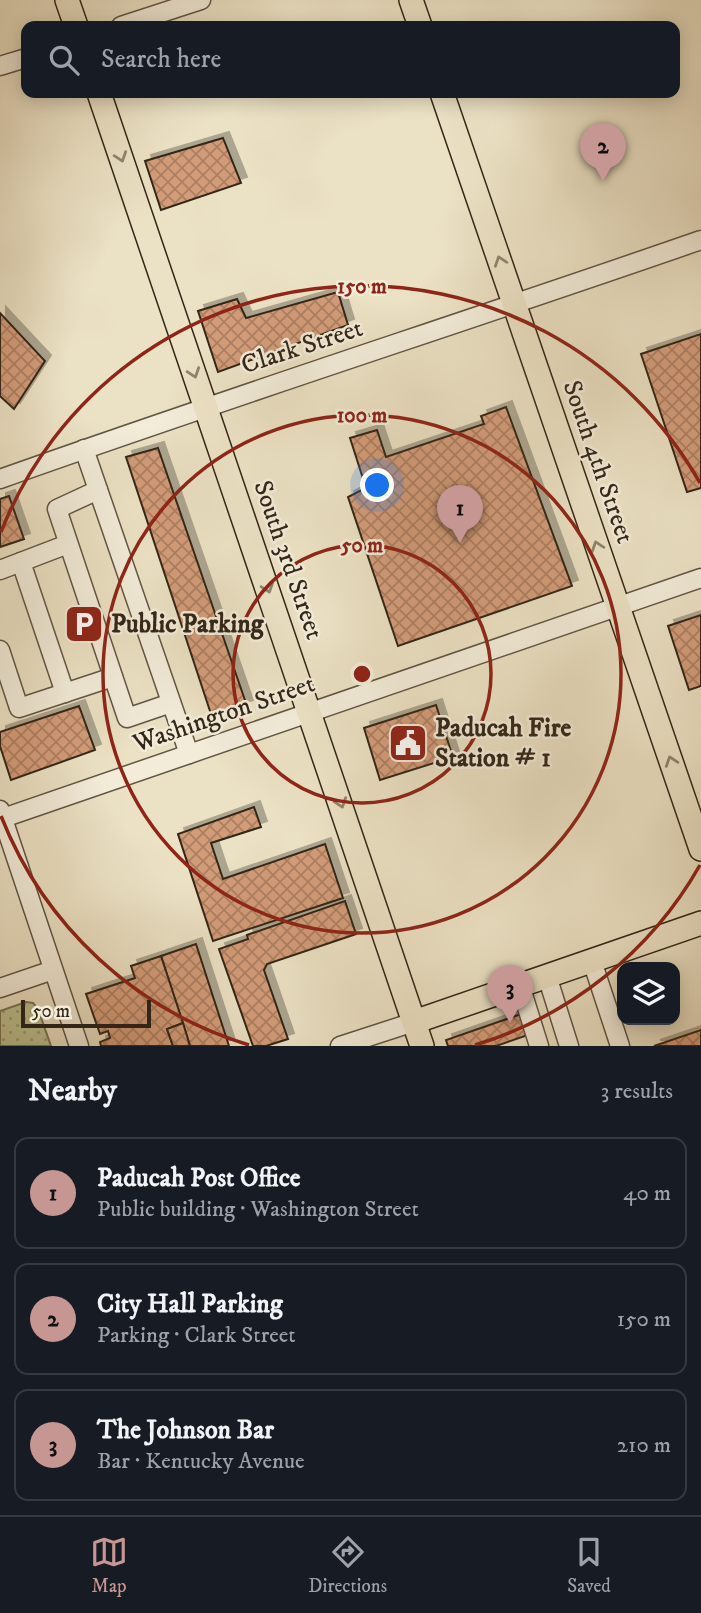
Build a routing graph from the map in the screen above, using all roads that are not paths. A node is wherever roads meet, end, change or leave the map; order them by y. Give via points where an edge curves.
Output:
1 (67, 0) edge
2 (201, 0) edge
3 (411, 0) edge
4 (74, 21) edge
5 (136, 21) edge
6 (418, 21) edge
7 (21, 60) edge
8 (0, 66) edge
9 (101, 98) edge
10 (444, 98) edge
11 (701, 240) edge
12 (515, 305) junction
13 (205, 406) junction
14 (84, 449) junction
15 (0, 479) edge
16 (98, 490) junction
17 (68, 544) junction
18 (22, 562) junction
19 (0, 570) edge
20 (701, 579) edge
21 (617, 606) junction
22 (0, 650) edge
23 (113, 677) junction
24 (65, 693) junction
25 (171, 703) junction
26 (310, 712) junction
27 (189, 754) junction
28 (1, 814) edge
29 (701, 849) edge
30 (701, 923) edge
31 (592, 961) junction
32 (53, 970) junction
33 (547, 976) junction
34 (520, 985) junction
35 (0, 988) edge
36 (414, 1022) junction
37 (79, 1046) edge
38 (340, 1046) edge
39 (422, 1046) edge
40 (539, 1046) edge
41 (569, 1046) edge
42 (620, 1046) edge

1 - 4 main road
2 - 5 street
3 - 6 main road
7 - 8 street
9 -> 13 main road, South 3rd Street
12 -> 10 main road, South 4th Street
11 - 12 street, Clark Street
12 - 13 street, Clark Street
21 -> 12 main road, South 4th Street
13 - 14 street, Clark Street
13 -> 26 main road, South 3rd Street
14 - 15 street, Clark Street
14 - 16 street
16 - 17 street via 57,509
16 - 25 street
17 - 18 street
17 - 23 street
18 - 19 street
18 - 24 street
20 - 21 street, Washington Street
21 - 26 street, Washington Street
29 -> 21 main road, South 4th Street
22 - 24 street via 19,708
23 - 24 street
23 - 25 street via 127,718
25 - 27 street
26 - 27 street, Washington Street
26 -> 36 main road, South 3rd Street
27 - 28 street, Washington Street
28 - 32 street
30 - 31 main road
31 - 33 main road
31 - 42 street
32 - 35 street
32 - 37 street
33 - 34 main road
33 - 41 street
34 - 36 main road
34 - 40 street
36 - 38 street
36 - 39 main road, South 3rd Street

